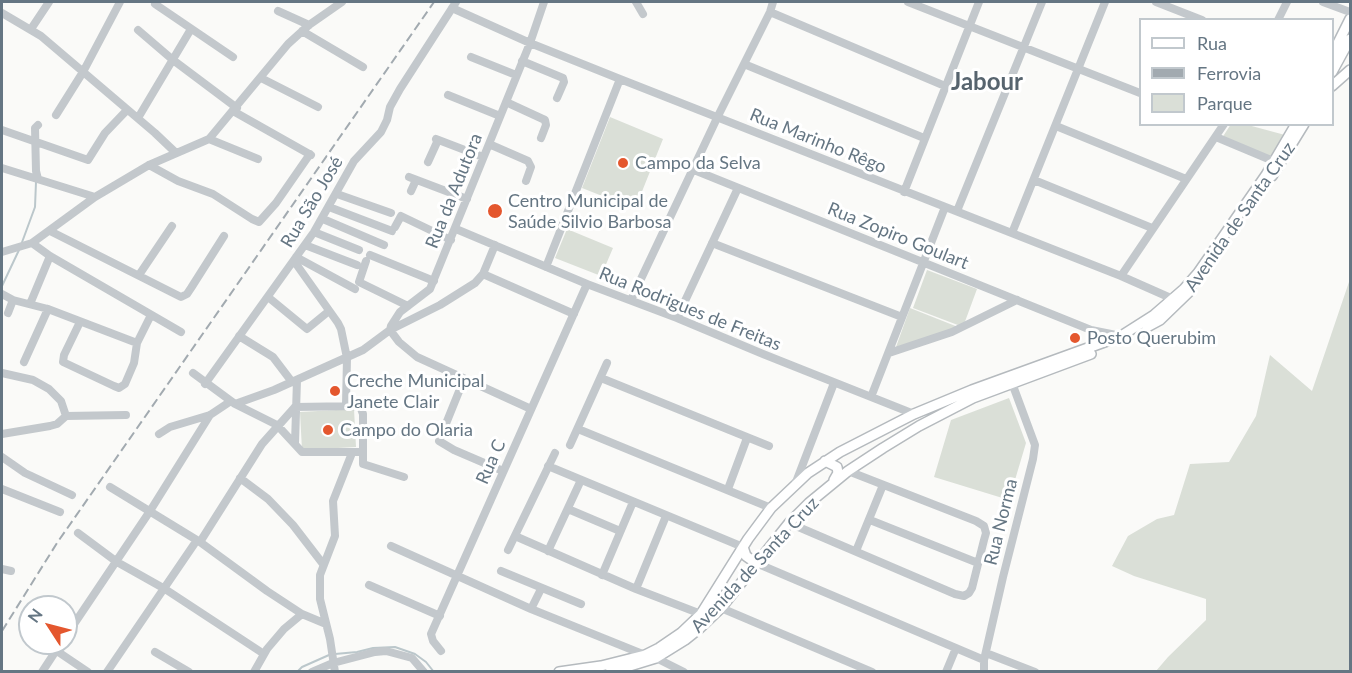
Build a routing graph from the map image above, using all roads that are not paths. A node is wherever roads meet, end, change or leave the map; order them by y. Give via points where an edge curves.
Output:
1 (50, 2) edge
2 (120, 2) edge
3 (342, 2) edge
4 (544, 2) edge
5 (636, 2) edge
6 (908, 2) edge
7 (979, 2) edge
8 (1042, 2) edge
9 (1105, 2) edge
10 (1156, 2) edge
11 (1287, 2) edge
12 (1323, 2) edge
13 (155, 4) dead end
14 (454, 5) edge
15 (770, 5) edge
16 (278, 11) dead end
17 (1350, 12) edge
18 (2, 13) edge
19 (643, 14) dead end
20 (1197, 18) edge
21 (1279, 18) edge
22 (1350, 19) edge
23 (309, 25) junction
24 (969, 26) junction
25 (31, 29) junction
26 (191, 29) junction
27 (138, 30) dead end
28 (302, 31) junction
29 (1350, 42) edge
30 (530, 43) junction
31 (1023, 48) junction
32 (1334, 51) edge
33 (233, 57) dead end
34 (471, 57) dead end
35 (173, 60) junction
36 (522, 61) junction
37 (744, 64) junction
38 (363, 67) dead end
39 (1080, 68) junction
40 (1334, 69) edge
41 (1350, 70) edge
42 (83, 72) junction
43 (516, 75) junction
44 (261, 78) junction
45 (620, 80) junction
46 (1334, 84) edge
47 (945, 86) junction
48 (1139, 93) edge
49 (448, 95) dead end
50 (557, 98) dead end
51 (506, 102) junction
52 (318, 107) dead end
53 (235, 109) junction
54 (127, 110) junction
55 (56, 115) dead end
56 (500, 116) junction
57 (718, 116) junction
58 (138, 118) junction
59 (38, 125) dead end
60 (1056, 126) junction
61 (1221, 126) edge
62 (1295, 126) edge
63 (1303, 126) edge
64 (2, 130) edge
65 (1216, 137) junction
66 (541, 138) dead end
67 (924, 138) junction
68 (209, 139) junction
69 (36, 140) junction
70 (489, 144) junction
71 (175, 152) junction
72 (483, 157) junction
73 (258, 159) dead end
74 (428, 162) dead end
75 (1278, 163) junction
76 (149, 165) junction
77 (2, 168) edge
78 (694, 170) junction
79 (36, 178) junction
80 (1186, 179) junction
81 (1034, 180) junction
82 (526, 181) dead end
83 (738, 188) junction
84 (411, 191) dead end
85 (904, 192) junction
86 (337, 194) junction
87 (95, 197) junction
88 (467, 199) junction
89 (329, 207) junction
90 (945, 207) junction
91 (957, 211) junction
92 (390, 213) dead end
93 (322, 219) junction
94 (172, 226) dead end
95 (1152, 228) junction
96 (456, 229) junction
97 (50, 231) junction
98 (314, 232) junction
99 (1012, 234) junction
100 (224, 236) dead end
101 (451, 240) junction
102 (712, 243) junction
103 (28, 244) junction
104 (305, 245) junction
105 (384, 245) dead end
106 (495, 245) junction
107 (359, 250) dead end
108 (2, 252) edge
109 (50, 256) junction
110 (295, 259) junction
111 (924, 262) junction
112 (357, 265) dead end
113 (546, 267) junction
114 (483, 274) junction
115 (139, 275) junction
116 (1121, 276) junction
117 (434, 281) junction
118 (587, 284) junction
119 (355, 289) dead end
120 (2, 294) edge
121 (268, 297) junction
122 (1173, 299) junction
123 (13, 300) junction
124 (631, 300) junction
125 (1017, 300) junction
126 (30, 304) junction
127 (408, 306) junction
128 (48, 309) junction
129 (329, 311) junction
130 (8, 313) dead end
131 (574, 314) junction
132 (151, 315) junction
133 (902, 317) junction
134 (677, 318) junction
135 (80, 322) junction
136 (390, 330) junction
137 (1091, 330) junction
138 (181, 332) dead end
139 (239, 336) junction
140 (1120, 336) junction
141 (136, 343) junction
142 (1089, 348) junction
143 (889, 353) junction
144 (347, 358) junction
145 (24, 362) dead end
146 (608, 363) dead end
147 (2, 373) edge
148 (193, 373) dead end
149 (601, 378) junction
150 (464, 379) junction
151 (294, 381) junction
152 (834, 383) junction
153 (1012, 383) junction
154 (205, 384) junction
155 (871, 397) junction
156 (233, 402) junction
157 (346, 404) junction
158 (295, 407) junction
159 (531, 409) junction
160 (914, 414) junction
161 (126, 415) dead end
162 (210, 415) junction
163 (66, 416) junction
164 (278, 425) junction
165 (578, 429) junction
166 (2, 434) edge
167 (159, 434) dead end
168 (747, 438) junction
169 (295, 445) junction
170 (570, 445) dead end
171 (769, 447) dead end
172 (363, 452) junction
173 (352, 453) junction
174 (555, 453) dead end
175 (2, 457) edge
176 (825, 461) junction
177 (548, 466) junction
178 (503, 471) junction
179 (848, 471) junction
180 (404, 477) dead end
181 (240, 478) junction
182 (581, 480) junction
183 (795, 484) junction
184 (831, 485) junction
185 (883, 485) junction
186 (110, 487) dead end
187 (2, 489) edge
188 (728, 489) junction
189 (72, 495) dead end
190 (633, 502) junction
191 (771, 508) junction
192 (568, 509) junction
193 (150, 511) junction
194 (60, 512) dead end
195 (666, 516) junction
196 (870, 519) junction
197 (789, 523) junction
198 (620, 531) junction
199 (78, 533) dead end
200 (515, 536) junction
201 (199, 541) junction
202 (391, 546) dead end
203 (743, 547) junction
204 (508, 550) dead end
205 (856, 551) junction
206 (549, 552) junction
207 (117, 562) junction
208 (978, 562) junction
209 (756, 563) junction
210 (323, 564) junction
211 (2, 570) edge
212 (11, 571) dead end
213 (501, 571) dead end
214 (602, 574) junction
215 (458, 576) junction
216 (369, 585) dead end
217 (165, 588) junction
218 (541, 589) junction
219 (636, 589) junction
220 (581, 604) dead end
221 (721, 608) junction
222 (531, 609) junction
223 (302, 614) junction
224 (701, 614) junction
225 (440, 616) junction
226 (78, 619) edge
227 (326, 624) junction
228 (956, 648) junction
229 (441, 651) dead end
230 (155, 652) dead end
231 (264, 654) junction
232 (53, 655) edge
233 (69, 655) edge
234 (645, 655) junction
235 (985, 656) junction
236 (656, 658) junction
237 (333, 661) junction
238 (42, 672) edge
239 (88, 672) edge
240 (107, 672) edge
241 (189, 672) edge
242 (254, 672) edge
243 (312, 672) edge
244 (335, 672) edge
245 (424, 672) edge
246 (559, 672) edge
247 (610, 672) edge
248 (684, 672) edge
249 (872, 672) edge
250 (946, 672) edge
251 (984, 672) edge
252 (1035, 672) edge

1 - 25 street
2 - 42 street
3 - 23 street
4 - 30 street, Rua da Adutora
5 - 19 street
6 - 24 street
7 - 24 street
8 - 31 street
9 - 39 street
10 - 20 street
11 - 21 street
12 - 17 street
13 - 26 street
14 - 30 street, Rua Marinho Rêgo
14 - 86 street, Rua São José via 400,89 385,126 354,161
15 - 37 street
15 - 47 street
16 - 23 street
18 - 25 street
22 - 32 main road
23 - 28 street
24 - 31 street
24 - 47 street
25 - 42 street
26 - 33 street
26 - 35 street
27 - 35 street
28 - 38 street
28 - 44 street
29 - 32 main road
29 - 40 main road
30 - 36 street, Rua da Adutora
30 - 45 street, Rua Marinho Rêgo
31 - 39 street
31 - 91 street
34 - 43 street
35 - 53 street
35 - 58 street
36 - 43 street, Rua da Adutora
36 - 50 street via 563,78
37 - 57 street
37 - 67 street
39 - 48 street
39 - 60 street
41 - 46 main road
42 - 54 street
42 - 55 street
43 - 51 street, Rua da Adutora
44 - 52 street
44 - 53 street
45 - 57 street, Rua Marinho Rêgo
45 - 113 street
47 - 67 street
49 - 56 street
51 - 56 street, Rua da Adutora
51 - 66 street via 545,120
53 - 68 street
53 - 76 street via 311,154 263,219 257,222 213,194
54 - 58 street
54 - 69 street via 105,133 88,160
56 - 70 street, Rua da Adutora
57 - 78 street
57 - 85 street, Rua Marinho Rêgo
58 - 71 street
59 - 69 street
60 - 80 street
60 - 81 street
61 - 65 street
62 - 75 main road, Avenida de Santa Cruz
63 - 75 main road, Avenida de Santa Cruz
64 - 69 street
65 - 75 street
65 - 80 street
67 - 85 street
68 - 71 street
68 - 73 street
69 - 79 street
70 - 72 street, Rua da Adutora
70 - 82 street via 528,160 531,167
71 - 76 street
72 - 74 street via 437,140
72 - 88 street, Rua da Adutora
75 - 122 main road, Avenida de Santa Cruz via 1198,273
75 - 153 main road, Avenida de Santa Cruz via 1206,272 1160,320 1122,340
76 - 87 street
77 - 79 street
78 - 83 street, Rua Zopiro Goulart
78 - 124 street
79 - 87 street
80 - 95 street
81 - 95 street
81 - 99 street
83 - 102 street
83 - 111 street, Rua Zopiro Goulart
84 - 88 street via 412,178
85 - 90 street, Rua Marinho Rêgo
86 - 89 street, Rua São José
86 - 92 street
87 - 97 street
88 - 96 street, Rua da Adutora
89 - 93 street, Rua São José
89 - 101 street via 394,229 401,216
90 - 91 street, Rua Marinho Rêgo
90 - 111 street
91 - 99 street, Rua Marinho Rêgo
93 - 98 street, Rua São José
93 - 105 street
94 - 115 street
95 - 116 street
96 - 101 street, Rua da Adutora
96 - 106 street, Rua Rodrigues de Freitas
97 - 103 street
97 - 115 street
98 - 104 street, Rua São José
98 - 107 street
99 - 116 street, Rua Marinho Rêgo
100 - 115 street via 184,297
101 - 117 street, Rua da Adutora
102 - 133 street
102 - 134 street
103 - 108 street
103 - 109 street
104 - 110 street, Rua São José
104 - 112 street
106 - 113 street, Rua Rodrigues de Freitas
106 - 114 street
109 - 126 street
109 - 132 street
110 - 119 street
110 - 121 street, Rua São José
110 - 129 street
111 - 125 street, Rua Zopiro Goulart
111 - 133 street
113 - 118 street, Rua Rodrigues de Freitas
114 - 131 street
114 - 136 street via 465,291
116 - 122 street, Rua Marinho Rêgo
117 - 127 street, Rua da Adutora via 426,293
117 - 127 street via 368,258 359,282
118 - 124 street, Rua Rodrigues de Freitas
118 - 131 street, Rua C
120 - 123 street
121 - 129 street via 307,328
121 - 139 street, Rua São José
122 - 140 main road, Avenida de Santa Cruz
123 - 126 street
123 - 130 street
124 - 134 street, Rua Rodrigues de Freitas
125 - 137 street, Rua Zopiro Goulart
125 - 143 street via 952,332
126 - 128 street
127 - 136 street, Rua da Adutora
128 - 135 street
128 - 145 street
129 - 144 street via 338,323
131 - 159 street, Rua C
132 - 138 street
132 - 141 street
133 - 143 street
134 - 152 street, Rua Rodrigues de Freitas
135 - 141 street
135 - 141 street via 63,362 119,388 125,384 137,356
136 - 144 street, Rua da Adutora
136 - 150 street via 417,357
137 - 140 street, Rua Zopiro Goulart
137 - 142 street
139 - 151 street via 273,357
139 - 154 street, Rua São José
140 - 142 main road, Avenida de Santa Cruz
142 - 160 main road, Avenida de Santa Cruz
143 - 155 street
144 - 151 street, Rua da Adutora
144 - 157 street
146 - 149 street
147 - 163 street via 33,380 49,389 62,401
148 - 154 street
149 - 165 street
149 - 168 street
150 - 159 street
150 - 178 street via 439,441
151 - 156 street, Rua da Adutora
151 - 158 street
152 - 155 street, Rua Rodrigues de Freitas
152 - 183 street
153 - 179 main road, Avenida de Santa Cruz via 919,426
153 - 235 street, Rua Norma via 1035,445
154 - 156 street
155 - 160 street, Rua Rodrigues de Freitas
156 - 162 street, Rua da Adutora
156 - 164 street
157 - 158 street
157 - 172 street via 363,409
158 - 164 street
158 - 169 street
159 - 178 street, Rua C
160 - 176 main road, Avenida de Santa Cruz
161 - 163 street
162 - 167 street
162 - 193 street
163 - 166 street via 50,426
164 - 169 street
164 - 181 street
165 - 170 street
165 - 188 street
168 - 171 street
168 - 188 street
169 - 173 street via 307,453
172 - 173 street
172 - 180 street via 365,466
173 - 210 street via 333,501 335,536
174 - 177 street
175 - 189 street
176 - 183 main road, Avenida de Santa Cruz
176 - 184 main road via 838,470
177 - 182 street
177 - 200 street
178 - 215 street, Rua C
179 - 184 main road, Avenida de Santa Cruz
179 - 185 street
181 - 201 street
181 - 210 street via 293,525
182 - 190 street
182 - 192 street
183 - 191 main road, Avenida de Santa Cruz
184 - 197 main road, Avenida de Santa Cruz
185 - 196 street
185 - 208 street via 983,525 986,533
186 - 193 street
187 - 194 street
188 - 191 street
190 - 195 street
190 - 198 street
191 - 203 main road, Avenida de Santa Cruz
192 - 198 street
192 - 206 street
193 - 201 street
193 - 207 street
195 - 203 street
195 - 219 street
196 - 205 street
196 - 208 street
197 - 205 street
197 - 209 main road, Avenida de Santa Cruz
198 - 214 street
199 - 207 street
200 - 204 street
200 - 206 street
201 - 217 street
201 - 223 street
202 - 215 street
203 - 209 main road via 746,556
203 - 224 main road, Avenida de Santa Cruz
205 - 208 street via 961,596 972,588
206 - 214 street
207 - 217 street
207 - 226 street
209 - 221 main road, Avenida de Santa Cruz
209 - 228 street
210 - 227 street via 319,585
211 - 212 street
213 - 218 street
214 - 219 street
215 - 222 street
215 - 225 street, Rua C
216 - 225 street
217 - 231 street
217 - 240 street
218 - 220 street
218 - 222 street
219 - 224 street
221 - 236 main road, Avenida de Santa Cruz via 685,640
221 - 249 street
222 - 234 street
223 - 227 street
223 - 231 street
224 - 234 main road, Avenida de Santa Cruz via 669,642
225 - 229 street, Rua C via 431,634
227 - 237 street
228 - 235 street
228 - 250 street
230 - 241 street
231 - 242 street
232 - 238 street
233 - 239 street
234 - 246 main road, Avenida de Santa Cruz
235 - 251 street, Rua Norma
235 - 252 street
236 - 247 main road, Avenida de Santa Cruz
236 - 248 street
237 - 243 street
237 - 244 street
237 - 245 street via 386,651 412,658

